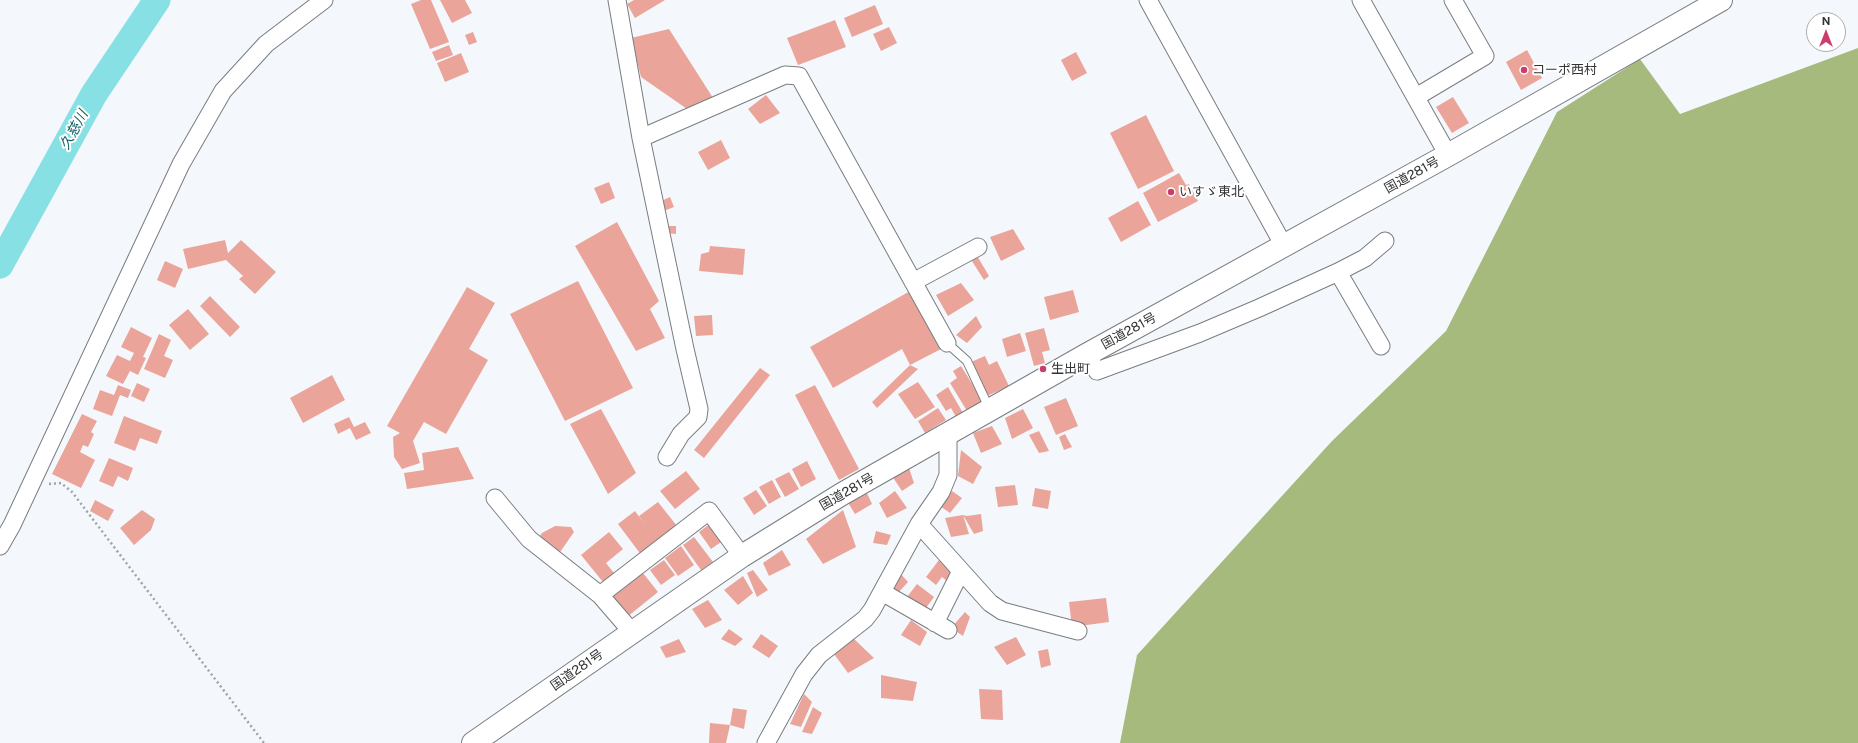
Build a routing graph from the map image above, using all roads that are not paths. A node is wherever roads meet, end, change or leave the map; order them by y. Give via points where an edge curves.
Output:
1 (324, 0) edge
2 (616, 0) edge
3 (1148, 0) edge
4 (1361, 0) edge
5 (1453, 0) edge
6 (1721, 0) edge
7 (1416, 97) junction
8 (641, 138) junction
9 (1448, 155) junction
10 (1385, 241) dead end
11 (1284, 246) junction
12 (978, 247) dead end
13 (1338, 272) junction
14 (913, 282) junction
15 (950, 346) joint
16 (1381, 346) dead end
17 (1086, 355) junction
18 (990, 411) junction
19 (948, 434) junction
20 (667, 458) dead end
21 (495, 498) dead end
22 (919, 524) junction
23 (0, 546) edge
24 (742, 556) junction
25 (961, 571) junction
26 (882, 592) junction
27 (600, 595) junction
28 (1078, 631) dead end
29 (632, 632) junction
30 (473, 743) edge
31 (766, 743) edge

1 - 23 street via 266,44 223,91 181,164
2 - 8 street
3 - 11 street
4 - 7 street
5 - 7 street via 1485,56
6 - 9 highway, 国道281号
7 - 9 street
8 - 14 street via 785,76 799,76
8 - 20 street via 699,409 698,417 681,434
9 - 11 highway, 国道281号
10 - 13 street via 1365,258
11 - 17 highway, 国道281号
12 - 14 street
13 - 16 street
13 - 17 street via 1200,333 1097,371
14 - 15 street
15 - 18 lane via 968,361
17 - 18 highway, 国道281号
18 - 19 highway, 国道281号
19 - 22 street via 948,475 942,492
19 - 24 highway, 国道281号 via 842,494
21 - 27 street via 529,539
22 - 25 street
22 - 26 street
24 - 27 street via 709,511
24 - 29 highway, 国道281号
25 - 26 street via 941,627
25 - 28 street via 990,603 1002,611
26 - 31 street via 866,619 819,655 800,681
27 - 29 street
29 - 30 highway, 国道281号

